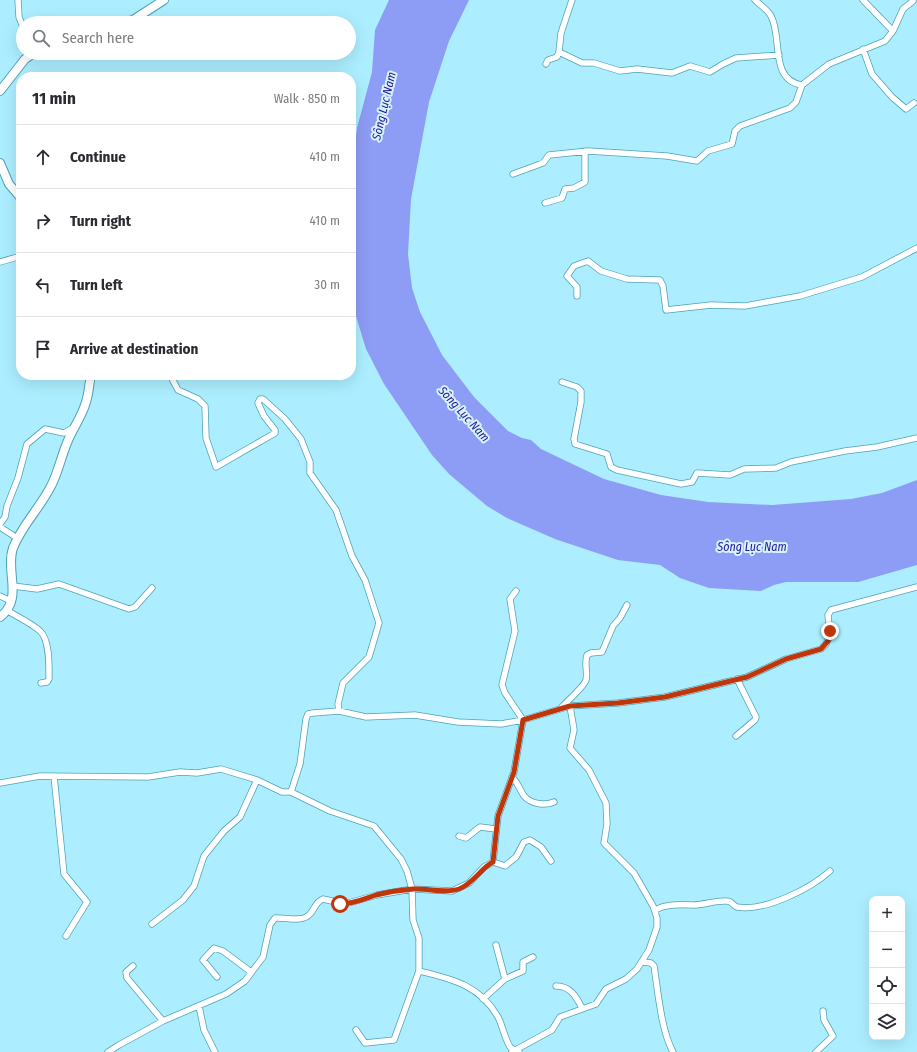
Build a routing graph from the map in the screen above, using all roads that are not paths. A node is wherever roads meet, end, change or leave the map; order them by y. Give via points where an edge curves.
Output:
1 (18, 0) edge
2 (164, 0) edge
3 (572, 0) edge
4 (755, 0) edge
5 (863, 0) edge
6 (913, 0) edge
7 (19, 16) edge
8 (140, 16) edge
9 (893, 31) junction
10 (863, 49) junction
11 (559, 52) junction
12 (779, 55) junction
13 (24, 60) edge
14 (546, 64) dead end
15 (802, 85) junction
16 (0, 92) edge
17 (914, 103) dead end
18 (585, 151) junction
19 (0, 162) edge
20 (513, 174) dead end
21 (16, 192) edge
22 (545, 203) dead end
23 (917, 248) edge
24 (16, 257) edge
25 (0, 262) edge
26 (577, 296) dead end
27 (90, 380) edge
28 (173, 380) edge
29 (562, 382) dead end
30 (74, 428) junction
31 (917, 438) edge
32 (0, 524) edge
33 (0, 527) edge
34 (17, 538) junction
35 (13, 586) junction
36 (917, 587) edge
37 (152, 588) dead end
38 (516, 591) dead end
39 (0, 596) edge
40 (11, 601) junction
41 (627, 605) dead end
42 (8, 611) junction
43 (0, 617) edge
44 (737, 679) junction
45 (41, 683) dead end
46 (570, 706) junction
47 (560, 708) junction
48 (339, 711) junction
49 (523, 720) junction
50 (736, 736) dead end
51 (54, 776) junction
52 (512, 777) junction
53 (257, 780) junction
54 (0, 783) edge
55 (291, 792) junction
56 (554, 802) dead end
57 (496, 829) junction
58 (459, 836) dead end
59 (551, 861) dead end
60 (493, 862) junction
61 (830, 871) dead end
62 (412, 889) junction
63 (655, 910) junction
64 (152, 924) dead end
65 (66, 936) dead end
66 (496, 945) dead end
67 (533, 957) dead end
68 (643, 962) junction
69 (133, 966) dead end
70 (419, 971) junction
71 (251, 972) junction
72 (217, 977) dead end
73 (505, 979) junction
74 (556, 986) dead end
75 (483, 999) junction
76 (199, 1006) junction
77 (582, 1008) junction
78 (824, 1011) dead end
79 (163, 1021) junction
80 (356, 1030) dead end
81 (515, 1051) edge
82 (108, 1052) edge
83 (215, 1052) edge
84 (673, 1052) edge
85 (816, 1052) edge

1 - 7 street
2 - 8 street
3 - 11 street via 561,33
4 - 12 street via 771,15
5 - 9 street
6 - 9 street via 903,9
9 - 10 street via 884,42
10 - 15 street via 829,64
10 - 17 street via 872,74 892,97 906,108
11 - 12 street via 582,63 594,63 620,71 637,69 672,73 690,66 710,72 736,58
11 - 14 street via 557,57 548,60
12 - 15 street via 786,77 790,82
13 - 16 street
15 - 18 street via 796,102 790,108 740,126 735,131 732,144 708,151 696,161 667,156
18 - 20 street via 549,155 543,163
18 - 22 street via 585,182 574,188 565,189 562,198
19 - 21 street via 9,184
23 - 26 street via 862,277 800,296 745,306 711,305 666,310 660,280 627,279 601,271 588,261 574,266 567,276 576,286
24 - 25 street
27 - 30 street via 86,401
28 - 48 street via 178,390 198,399 205,406 206,438 216,467 275,433 260,410 260,399 285,419 301,438 310,462 310,473 336,510 352,556 365,580 379,623 370,657 343,683
29 - 31 street via 581,391 575,444 607,454 611,467 617,470 681,484 692,482 697,473 730,474 744,468 776,468 791,462
30 - 32 street via 64,433 45,429 28,442 5,517
30 - 34 street via 51,486
33 - 34 street
34 - 35 street via 12,552
35 - 37 street via 37,589 59,584 129,609 135,607
35 - 40 street
36 - 44 street via 834,608 828,615 830,636 824,648 786,659
38 - 49 street via 510,599 515,631 504,674 503,689
39 - 40 street
40 - 42 street
41 - 47 street via 613,626 602,652 587,655 584,685
42 - 43 street
42 - 45 street via 40,631 43,636 48,653 49,679
44 - 46 street via 665,697
44 - 50 street via 756,717
46 - 47 street
46 - 63 street via 574,730 570,748 590,770 608,807 604,843 634,873
47 - 49 street
48 - 49 street via 366,717 415,715 485,724
48 - 55 street via 312,713 307,716 300,764
49 - 52 street
51 - 53 street via 148,777 221,769
51 - 54 street
51 - 65 street via 64,874 87,902
52 - 56 street via 527,798 544,805
52 - 57 street via 503,798
53 - 55 street via 278,791
53 - 64 street via 240,817 224,831 204,856 194,886 182,900
55 - 62 street via 330,811 374,826 404,864
57 - 58 street via 480,827 466,838
57 - 60 street
59 - 60 street via 541,847 530,840 524,842 516,857 505,866
60 - 62 street via 458,889
61 - 63 street via 812,885 767,905 737,907 729,901 723,901 695,905 666,905
62 - 70 street via 413,920 419,938
62 - 71 street via 345,904 322,899 307,917 275,918 270,925 263,957
63 - 68 street via 657,927
66 - 73 street
67 - 73 street via 523,962 523,971
68 - 77 street via 626,979 606,989 596,1004
68 - 84 street via 654,966 658,998
69 - 79 street via 126,972 127,978
70 - 75 street via 463,983
70 - 80 street via 394,1040 365,1043
71 - 72 street via 216,948 203,960
71 - 76 street via 245,980 226,994
73 - 75 street
74 - 77 street via 568,988
75 - 81 street via 495,1012 510,1046
76 - 79 street
76 - 83 street via 204,1030
77 - 81 street via 560,1017 552,1030
78 - 85 street via 824,1020 833,1036
79 - 82 street

